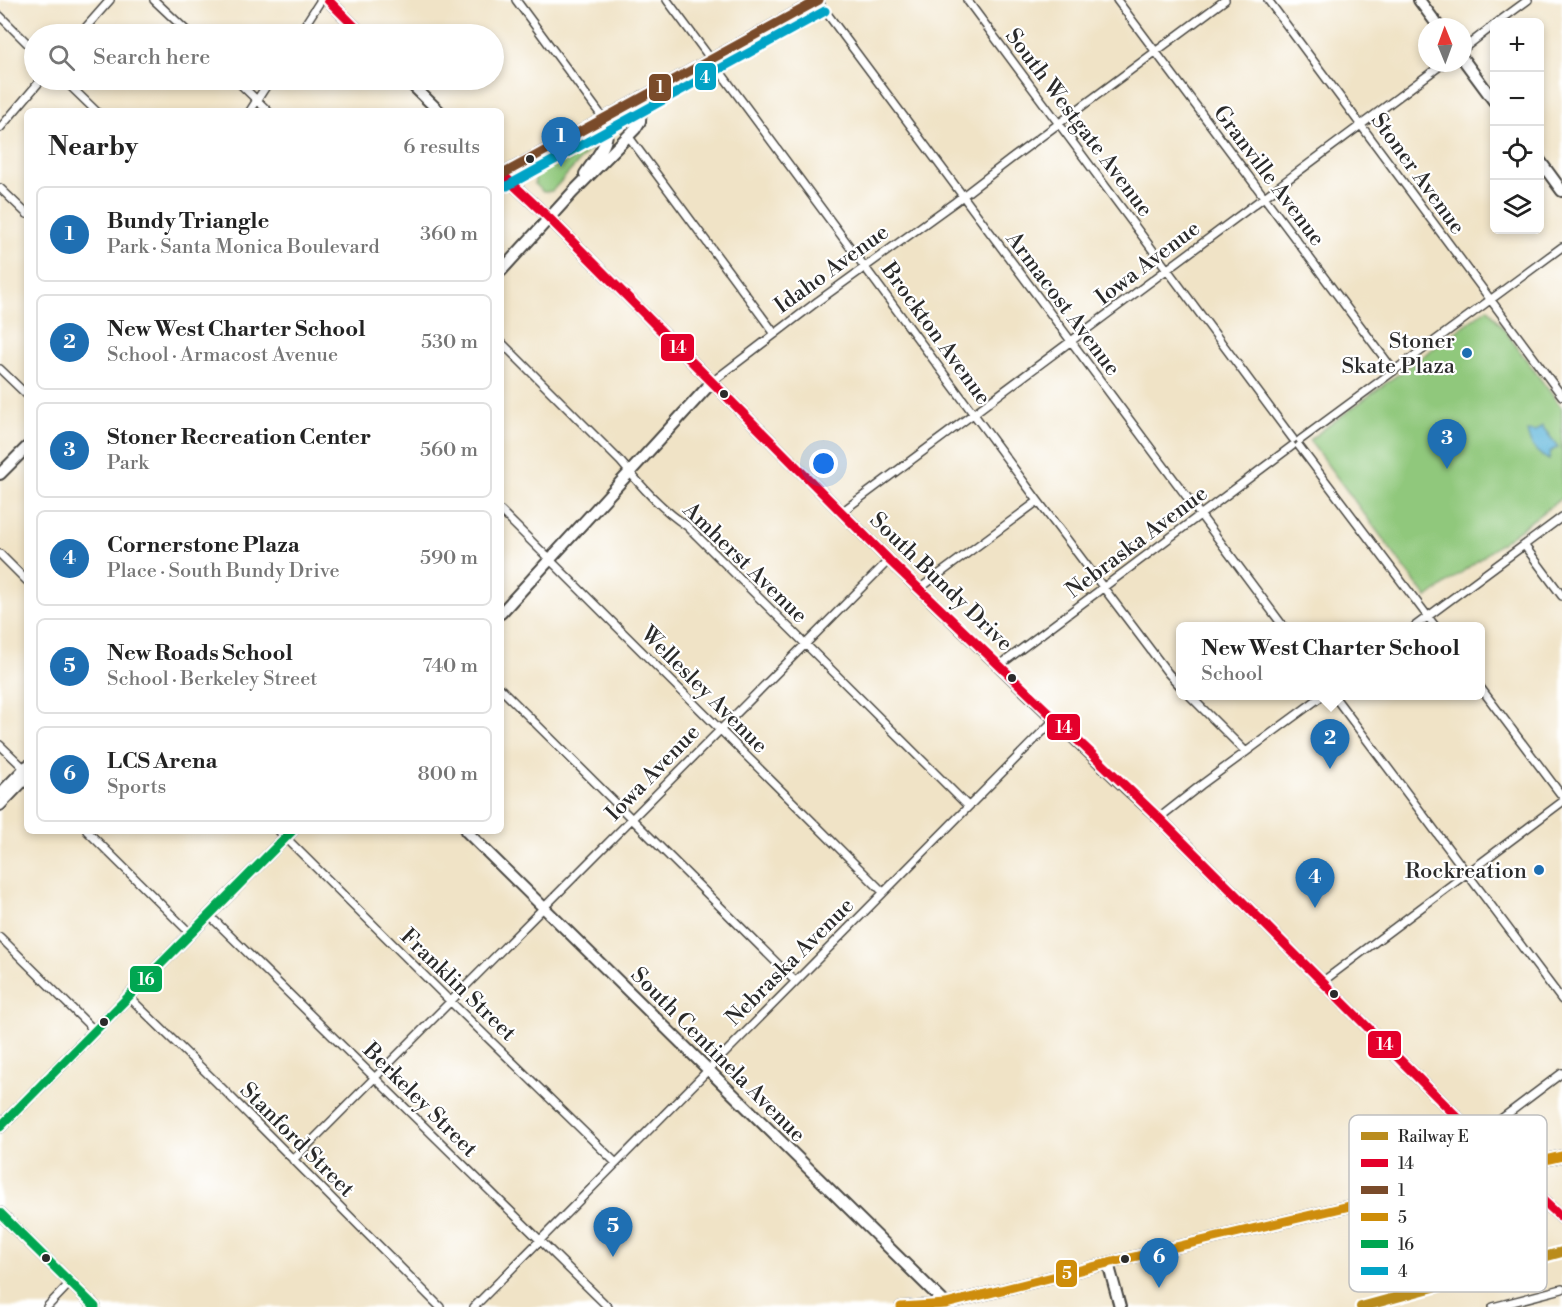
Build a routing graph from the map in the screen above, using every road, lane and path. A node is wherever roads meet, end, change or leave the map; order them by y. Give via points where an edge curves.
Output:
1 (110, 0) edge
2 (154, 0) edge
3 (321, 0) edge
4 (328, 0) edge
5 (516, 0) edge
6 (667, 0) edge
7 (818, 0) edge
8 (967, 0) edge
9 (1118, 0) edge
10 (1225, 0) edge
11 (1268, 0) edge
12 (1419, 0) edge
13 (1528, 0) edge
14 (0, 16) edge
15 (1432, 18) edge
16 (1504, 18) edge
17 (89, 24) edge
18 (179, 24) edge
19 (305, 24) edge
20 (352, 24) edge
21 (1490, 29) edge
22 (24, 40) edge
23 (1472, 42) edge
24 (1156, 51) junction
25 (711, 60) junction
26 (1472, 71) edge
27 (1432, 72) edge
28 (32, 90) edge
29 (74, 90) edge
30 (246, 90) edge
31 (263, 90) edge
32 (417, 90) edge
33 (1490, 96) edge
34 (642, 97) junction
35 (256, 100) junction
36 (93, 108) edge
37 (252, 108) edge
38 (265, 108) edge
39 (436, 108) edge
40 (604, 118) junction
41 (1058, 124) junction
42 (1361, 124) junction
43 (0, 128) edge
44 (629, 137) junction
45 (1544, 168) edge
46 (504, 173) edge
47 (504, 176) edge
48 (0, 188) edge
49 (1562, 191) edge
50 (573, 192) junction
51 (962, 197) junction
52 (1264, 197) junction
53 (24, 211) edge
54 (549, 218) junction
55 (1562, 247) edge
56 (865, 267) junction
57 (504, 268) edge
58 (1168, 269) junction
59 (1490, 299) junction
60 (775, 334) junction
61 (1071, 341) junction
62 (504, 345) edge
63 (0, 369) edge
64 (1394, 371) junction
65 (712, 382) junction
66 (24, 392) edge
67 (1562, 396) edge
68 (974, 414) junction
69 (1296, 443) junction
70 (24, 450) edge
71 (630, 472) junction
72 (0, 474) edge
73 (1038, 501) junction
74 (843, 511) junction
75 (504, 514) edge
76 (1200, 516) junction
77 (1562, 518) edge
78 (1524, 546) junction
79 (0, 554) edge
80 (550, 559) junction
81 (889, 560) junction
82 (24, 578) edge
83 (1104, 588) junction
84 (920, 589) junction
85 (1562, 596) edge
86 (504, 610) edge
87 (1428, 617) junction
88 (1279, 622) edge
89 (1422, 622) edge
90 (1432, 622) edge
91 (806, 644) junction
92 (1000, 665) junction
93 (1176, 682) edge
94 (504, 692) edge
95 (1485, 694) edge
96 (1194, 700) edge
97 (1317, 700) edge
98 (1337, 700) edge
99 (1055, 719) junction
100 (720, 729) junction
101 (0, 745) edge
102 (1246, 752) junction
103 (24, 769) edge
104 (24, 773) edge
105 (24, 774) edge
106 (0, 794) edge
107 (1562, 796) edge
108 (1562, 802) edge
109 (0, 805) edge
110 (968, 806) junction
111 (1159, 818) junction
112 (632, 819) junction
113 (90, 834) edge
114 (284, 834) edge
115 (286, 834) edge
116 (468, 834) edge
117 (1468, 873) junction
118 (883, 892) junction
119 (543, 908) junction
120 (209, 915) junction
121 (191, 934) junction
122 (0, 937) edge
123 (795, 981) junction
124 (1322, 982) junction
125 (129, 997) junction
126 (1562, 1000) edge
127 (451, 1002) junction
128 (95, 1031) junction
129 (708, 1071) junction
130 (1562, 1072) edge
131 (374, 1078) junction
132 (1456, 1115) edge
133 (1506, 1115) edge
134 (0, 1127) edge
135 (1562, 1156) edge
136 (1547, 1159) edge
137 (293, 1160) junction
138 (616, 1163) junction
139 (1547, 1204) edge
140 (1349, 1206) edge
141 (0, 1213) edge
142 (1562, 1218) edge
143 (540, 1241) junction
144 (1108, 1263) junction
145 (70, 1283) junction
146 (1562, 1289) edge
147 (1526, 1299) junction
148 (944, 1305) edge
149 (47, 1307) edge
150 (94, 1307) edge
151 (440, 1307) edge
152 (474, 1307) edge
153 (608, 1307) edge
154 (901, 1307) edge
155 (1120, 1307) edge
156 (1493, 1307) edge
157 (1528, 1307) edge

1 - 17 street
2 - 18 street
3 - 19 street
4 - 20 main road
5 - 40 street
6 - 25 street, Brockton Avenue
7 - 25 main road
7 - 51 street, Armacost Avenue
8 - 41 street, South Westgate Avenue
9 - 24 street, Granville Avenue
10 - 24 street, Idaho Avenue
11 - 42 street, Stoner Avenue
12 - 15 main road
13 - 16 street
14 - 22 street
21 - 23 street
24 - 41 street, Idaho Avenue
24 - 52 street, Granville Avenue
25 - 34 main road
25 - 56 street, Brockton Avenue
26 - 33 main road
27 - 42 street, Iowa Avenue
28 - 43 street
29 - 36 street
30 - 35 street
31 - 35 street
32 - 39 main road
34 - 40 main road
34 - 44 main road via 640,121
35 - 37 street
35 - 38 street
40 - 46 main road
40 - 50 main road via 608,137
41 - 51 street, Idaho Avenue
41 - 58 street, South Westgate Avenue
42 - 52 street, Iowa Avenue
42 - 59 street, Stoner Avenue
44 - 50 main road
44 - 60 street
45 - 49 main road
47 - 54 main road, South Bundy Drive
48 - 53 street
50 - 54 main road
51 - 56 street, Idaho Avenue
51 - 61 street, Armacost Avenue
52 - 58 street, Iowa Avenue
52 - 64 street, Granville Avenue
54 - 57 main road
54 - 65 main road, South Bundy Drive
55 - 59 street, Nebraska Avenue
56 - 60 street, Idaho Avenue
56 - 68 street, Brockton Avenue
58 - 61 street, Iowa Avenue
58 - 69 street, South Westgate Avenue
59 - 64 street, Nebraska Avenue
59 - 67 street, Stoner Avenue
60 - 65 street, Idaho Avenue
61 - 68 street, Iowa Avenue
61 - 76 street, Armacost Avenue
62 - 71 street, Amherst Avenue
63 - 66 street
64 - 69 street, Nebraska Avenue
65 - 71 main road, Idaho Avenue
65 - 74 main road, South Bundy Drive
68 - 73 street, Brockton Avenue
68 - 74 street, Iowa Avenue
69 - 76 street, Nebraska Avenue
69 - 87 street, South Westgate Avenue
70 - 72 main road
71 - 80 main road, Idaho Avenue
71 - 91 street, Amherst Avenue
73 - 83 street, Brockton Avenue
73 - 84 street
74 - 81 main road, South Bundy Drive
75 - 80 street, Wellesley Avenue
76 - 83 street, Nebraska Avenue
76 - 88 street, Armacost Avenue
77 - 78 street
78 - 85 street
78 - 87 street
79 - 82 street
80 - 86 main road, Idaho Avenue
80 - 100 street, Wellesley Avenue
81 - 84 main road, South Bundy Drive
81 - 91 street, Iowa Avenue
83 - 92 street, Nebraska Avenue
83 - 93 street, Brockton Avenue
84 - 92 main road, South Bundy Drive
87 - 89 street
87 - 90 street, South Westgate Avenue
91 - 100 street, Iowa Avenue
91 - 110 street, Amherst Avenue
92 - 99 main road, South Bundy Drive
94 - 112 street
95 - 107 street
96 - 102 street
97 - 102 street
98 - 117 street
99 - 110 street, Nebraska Avenue
99 - 111 main road, South Bundy Drive
100 - 112 street, Iowa Avenue
100 - 118 street, Wellesley Avenue
101 - 103 street
102 - 111 street
104 - 106 main road
105 - 109 main road
108 - 117 street
110 - 118 street, Nebraska Avenue
111 - 124 main road, South Bundy Drive
112 - 119 street, Iowa Avenue
112 - 123 street
113 - 121 street
114 - 120 main road
115 - 127 street, Franklin Street
116 - 119 main road, South Centinela Avenue
117 - 124 street
117 - 126 street
118 - 123 street, Nebraska Avenue
119 - 127 street, Iowa Avenue
119 - 129 main road, South Centinela Avenue
120 - 121 main road
120 - 131 street, Berkeley Street
121 - 125 main road
122 - 128 street
123 - 129 street, Nebraska Avenue
124 - 132 main road, South Bundy Drive
125 - 128 main road
125 - 137 street, Stanford Street
127 - 131 street, Iowa Avenue
127 - 138 street, Franklin Street
128 - 134 main road
129 - 138 street, Nebraska Avenue
129 - 148 main road, South Centinela Avenue
130 - 133 street
131 - 137 street, Iowa Avenue
131 - 143 street, Berkeley Street
135 - 136 main road
137 - 151 street, Stanford Street
138 - 143 street, Nebraska Avenue
139 - 142 main road, South Bundy Drive
140 - 144 main road
141 - 145 main road
143 - 152 street, Nebraska Avenue
143 - 153 street, Berkeley Street
144 - 148 main road
144 - 155 main road
145 - 149 street
145 - 150 main road
146 - 147 street
147 - 156 street
147 - 157 street
148 - 154 main road

